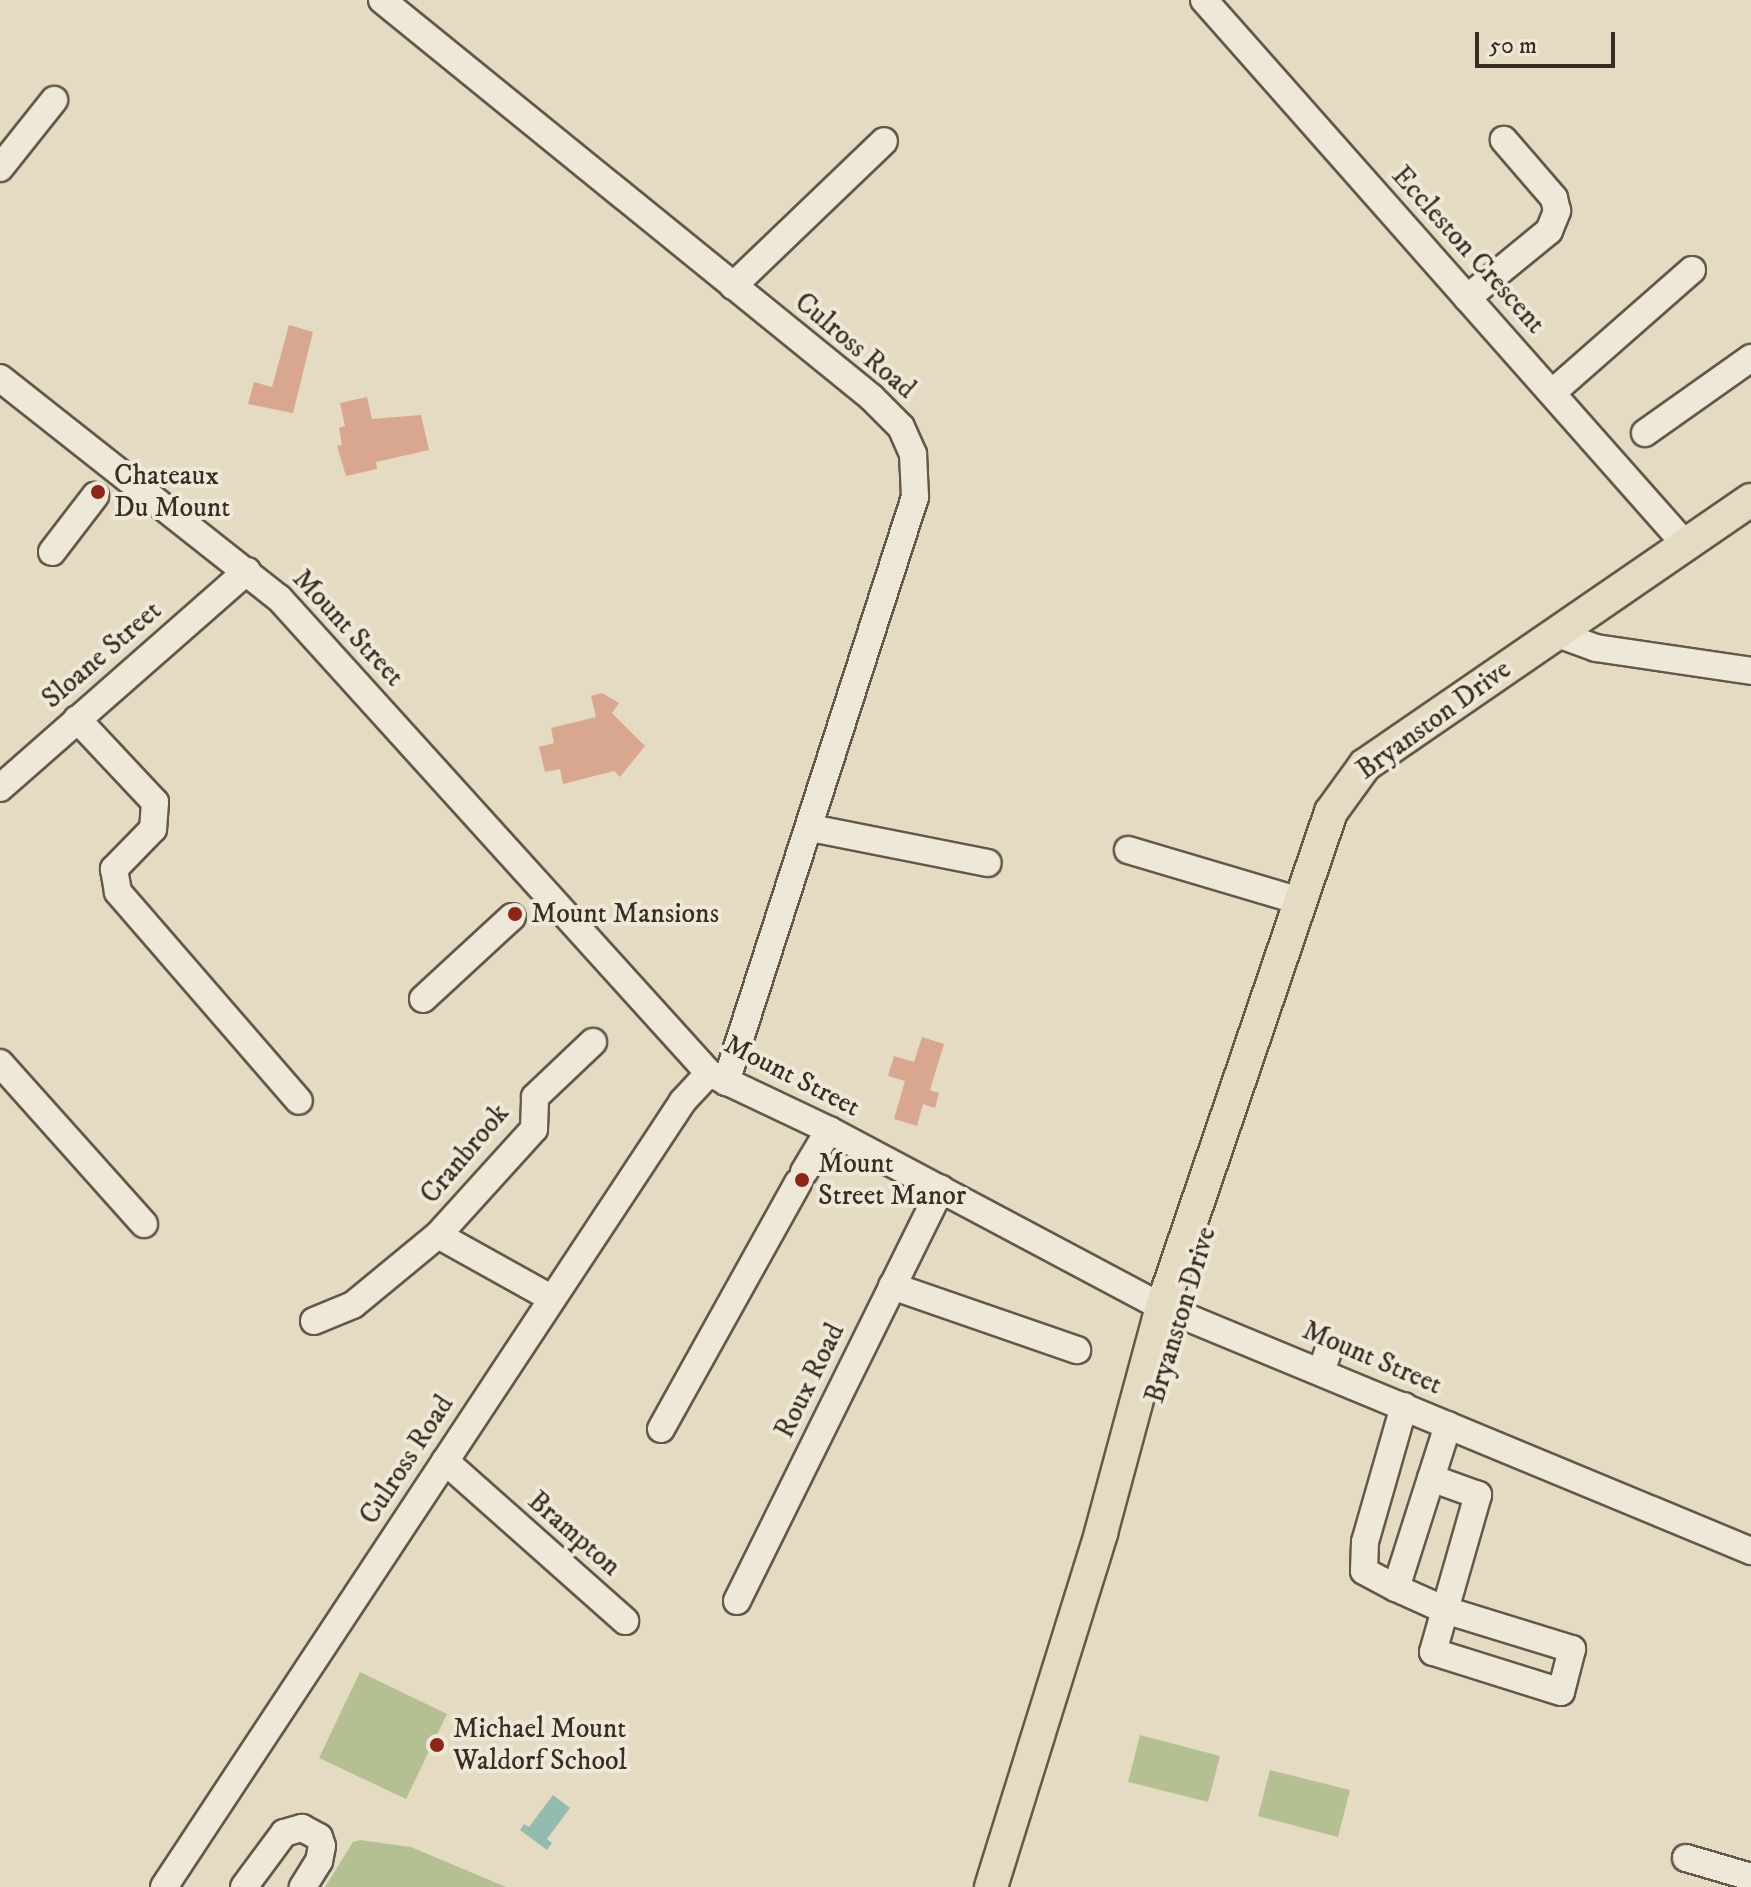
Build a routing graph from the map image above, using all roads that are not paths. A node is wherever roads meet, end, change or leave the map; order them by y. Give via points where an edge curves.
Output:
1 (382, 0) edge
2 (1204, 0) edge
3 (54, 100) dead end
4 (1504, 140) dead end
5 (884, 141) dead end
6 (0, 168) edge
7 (1692, 270) dead end
8 (733, 286) junction
9 (1467, 298) junction
10 (1751, 358) edge
11 (0, 378) edge
12 (1553, 392) junction
13 (1645, 433) dead end
14 (105, 484) junction
15 (1751, 500) edge
16 (1685, 544) junction
17 (52, 552) dead end
18 (247, 571) junction
19 (1555, 633) junction
20 (1751, 671) edge
21 (77, 719) junction
22 (0, 788) edge
23 (811, 828) junction
24 (1128, 850) dead end
25 (988, 863) dead end
26 (545, 889) junction
27 (1297, 900) junction
28 (423, 999) dead end
29 (593, 1042) dead end
30 (0, 1063) edge
31 (718, 1078) junction
32 (299, 1101) dead end
33 (829, 1130) junction
34 (941, 1189) junction
35 (144, 1224) dead end
36 (438, 1235) junction
37 (892, 1286) junction
38 (551, 1298) junction
39 (1172, 1310) junction
40 (314, 1321) dead end
41 (1077, 1350) dead end
42 (1404, 1406) junction
43 (1448, 1425) junction
44 (661, 1429) dead end
45 (445, 1461) junction
46 (1431, 1478) junction
47 (1751, 1551) edge
48 (1396, 1588) junction
49 (737, 1601) dead end
50 (1445, 1610) junction
51 (625, 1621) dead end
52 (1686, 1858) dead end
53 (1751, 1877) edge
54 (164, 1887) edge
55 (244, 1887) edge
56 (303, 1887) edge
57 (991, 1887) edge

1 - 8 street, Culross Road
2 - 9 street, Eccleston Crescent
3 - 6 street
4 - 9 street via 1554,198 1555,223
5 - 8 street
7 - 12 street
8 - 23 street, Culross Road via 890,414 913,454 915,497
9 - 12 street, Eccleston Crescent
10 - 13 street
11 - 14 street, Mount Street
12 - 16 street, Eccleston Crescent
14 - 17 street
14 - 18 street, Mount Street
15 - 16 main road, Bryanston Drive
16 - 19 main road, Bryanston Drive
18 - 21 street, Sloane Street
18 - 26 street, Mount Street via 279,598
19 - 20 street via 1596,648
19 - 27 main road, Bryanston Drive via 1365,765 1331,812
21 - 22 street, Sloane Street
21 - 32 street via 155,802 153,829 114,869 118,892
23 - 25 street
23 - 31 street, Culross Road
24 - 27 street
26 - 28 street
26 - 31 street, Mount Street
27 - 39 main road, Bryanston Drive via 1252,1044 1244,1104
29 - 36 street, Cranbrook via 535,1097 534,1129
30 - 35 street
31 - 33 street, Mount Street
31 - 38 street, Culross Road via 683,1101
33 - 34 street, Mount Street
33 - 44 street
34 - 37 street, Roux Road
34 - 39 street, Mount Street
36 - 38 street, Cranbrook
36 - 40 street, Cranbrook via 353,1305
37 - 41 street
37 - 49 street, Roux Road
38 - 45 street, Culross Road
39 - 42 street, Mount Street via 1325,1360
39 - 57 main road, Bryanston Drive
42 - 43 street, Mount Street
42 - 48 street via 1365,1542 1364,1571
43 - 46 street
43 - 47 street, Mount Street via 1642,1494
45 - 51 street, Brampton
45 - 54 street, Culross Road
46 - 48 street
46 - 50 street via 1478,1495
48 - 50 street
50 - 50 street via 1572,1649 1561,1692 1433,1652
52 - 53 street
55 - 56 street via 284,1833 302,1828 319,1837 322,1852

